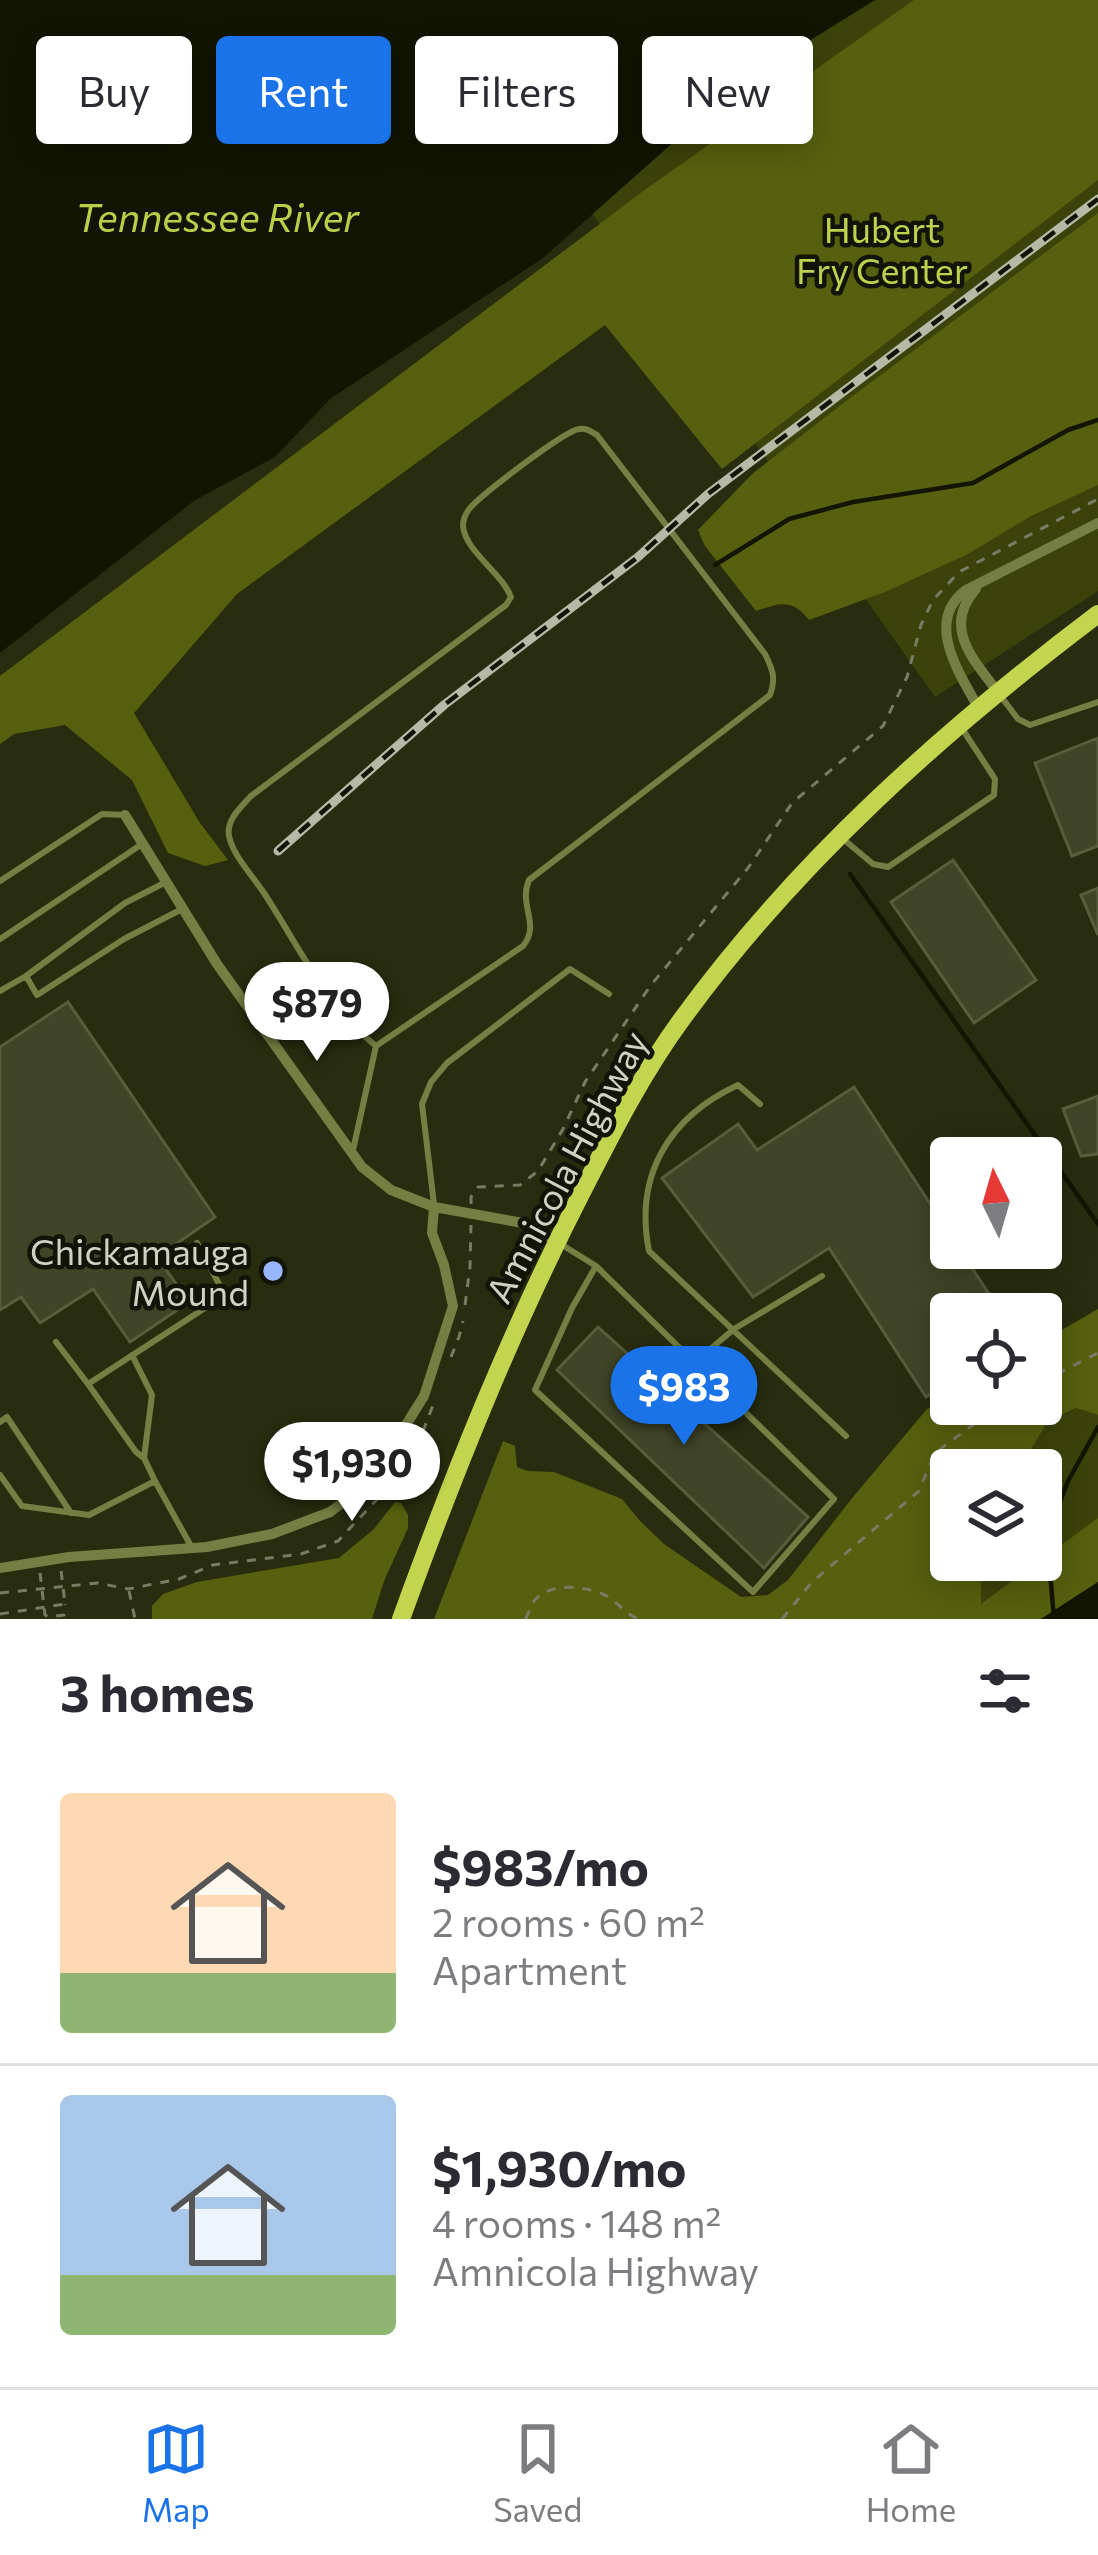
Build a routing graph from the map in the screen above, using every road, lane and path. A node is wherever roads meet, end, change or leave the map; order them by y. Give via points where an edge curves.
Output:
1 (1098, 499) edge
2 (1098, 523) edge
3 (981, 584) junction
4 (1098, 614) edge
5 (997, 691) junction
6 (1098, 702) edge
7 (978, 707) junction
8 (959, 724) junction
9 (125, 815) joint
10 (839, 835) junction
11 (142, 844) junction
12 (0, 881) edge
13 (166, 882) junction
14 (182, 909) junction
15 (0, 939) edge
16 (26, 976) junction
17 (0, 991) edge
18 (609, 994) dead end
19 (376, 1046) junction
20 (760, 1104) dead end
21 (352, 1154) junction
22 (434, 1208) junction
23 (471, 1214) junction
24 (556, 1241) junction
25 (197, 1243) dead end
26 (596, 1266) junction
27 (822, 1276) dead end
28 (734, 1329) junction
29 (56, 1342) dead end
30 (1098, 1353) edge
31 (132, 1354) junction
32 (695, 1362) junction
33 (446, 1370) dead end
34 (1062, 1371) edge
35 (88, 1384) junction
36 (433, 1408) dead end
37 (0, 1422) edge
38 (973, 1425) edge
39 (846, 1436) dead end
40 (144, 1458) junction
41 (0, 1475) edge
42 (154, 1481) junction
43 (71, 1514) junction
44 (193, 1548) junction
45 (43, 1566) dead end
46 (57, 1566) dead end
47 (0, 1568) edge
48 (63, 1585) junction
49 (42, 1588) junction
50 (128, 1589) junction
51 (0, 1593) edge
52 (65, 1604) junction
53 (44, 1608) junction
54 (0, 1614) edge
55 (135, 1619) edge
56 (401, 1619) edge
57 (526, 1619) edge
58 (638, 1619) edge
59 (782, 1619) edge

1 - 23 path via 959,572 933,600 883,726 792,803 584,1082 538,1171 520,1185 478,1187
2 - 3 street
3 - 5 street via 963,611 964,644
3 - 7 street via 957,596 946,629
4 - 5 main road, Amnicola Highway
5 - 6 lane via 1030,725
5 - 7 main road, Amnicola Highway
7 - 8 main road, Amnicola Highway
8 - 10 main road, Amnicola Highway
8 - 10 lane via 995,779 994,795 888,867
9 - 11 street
9 - 12 lane via 102,814
10 - 24 main road, Amnicola Highway via 679,1022
11 - 13 street
11 - 15 lane
13 - 14 street
13 - 16 lane
14 - 16 lane via 37,995
14 - 21 street
16 - 17 lane
18 - 22 lane via 570,969 439,1071 422,1104
19 - 19 lane via 523,946 531,937 529,880 770,694 774,683 765,654 589,430 561,437 465,515 472,545 508,588 506,605 251,796 230,824 239,856 312,970
19 - 21 lane
20 - 28 lane via 738,1085 681,1125 658,1152 644,1223 649,1251
21 - 22 street via 391,1190
22 - 23 street
22 - 44 street via 432,1233 453,1306 424,1396 371,1481 330,1512 272,1534
23 - 24 street via 523,1222
23 - 33 path via 465,1308
24 - 26 lane
24 - 56 main road, Amnicola Highway via 458,1462
25 - 31 lane via 225,1294
26 - 32 lane
26 - 32 lane via 535,1390 753,1592 834,1499
27 - 28 lane
28 - 32 lane
28 - 39 lane
29 - 35 lane
30 - 34 path
31 - 35 lane
31 - 40 lane via 152,1395
35 - 40 lane
36 - 50 path via 411,1463 338,1541
37 - 43 lane via 7,1418
38 - 59 path via 934,1456 919,1491 812,1582
40 - 42 lane
41 - 43 lane via 22,1506
42 - 43 lane via 89,1515
42 - 44 lane
44 - 47 street
45 - 49 path
46 - 48 path
48 - 49 path
48 - 50 path
48 - 52 path
49 - 51 path
49 - 53 path
50 - 55 path
52 - 53 path
52 - 53 path via 59,1617
53 - 54 path
57 - 58 path via 548,1590 567,1588 604,1595

